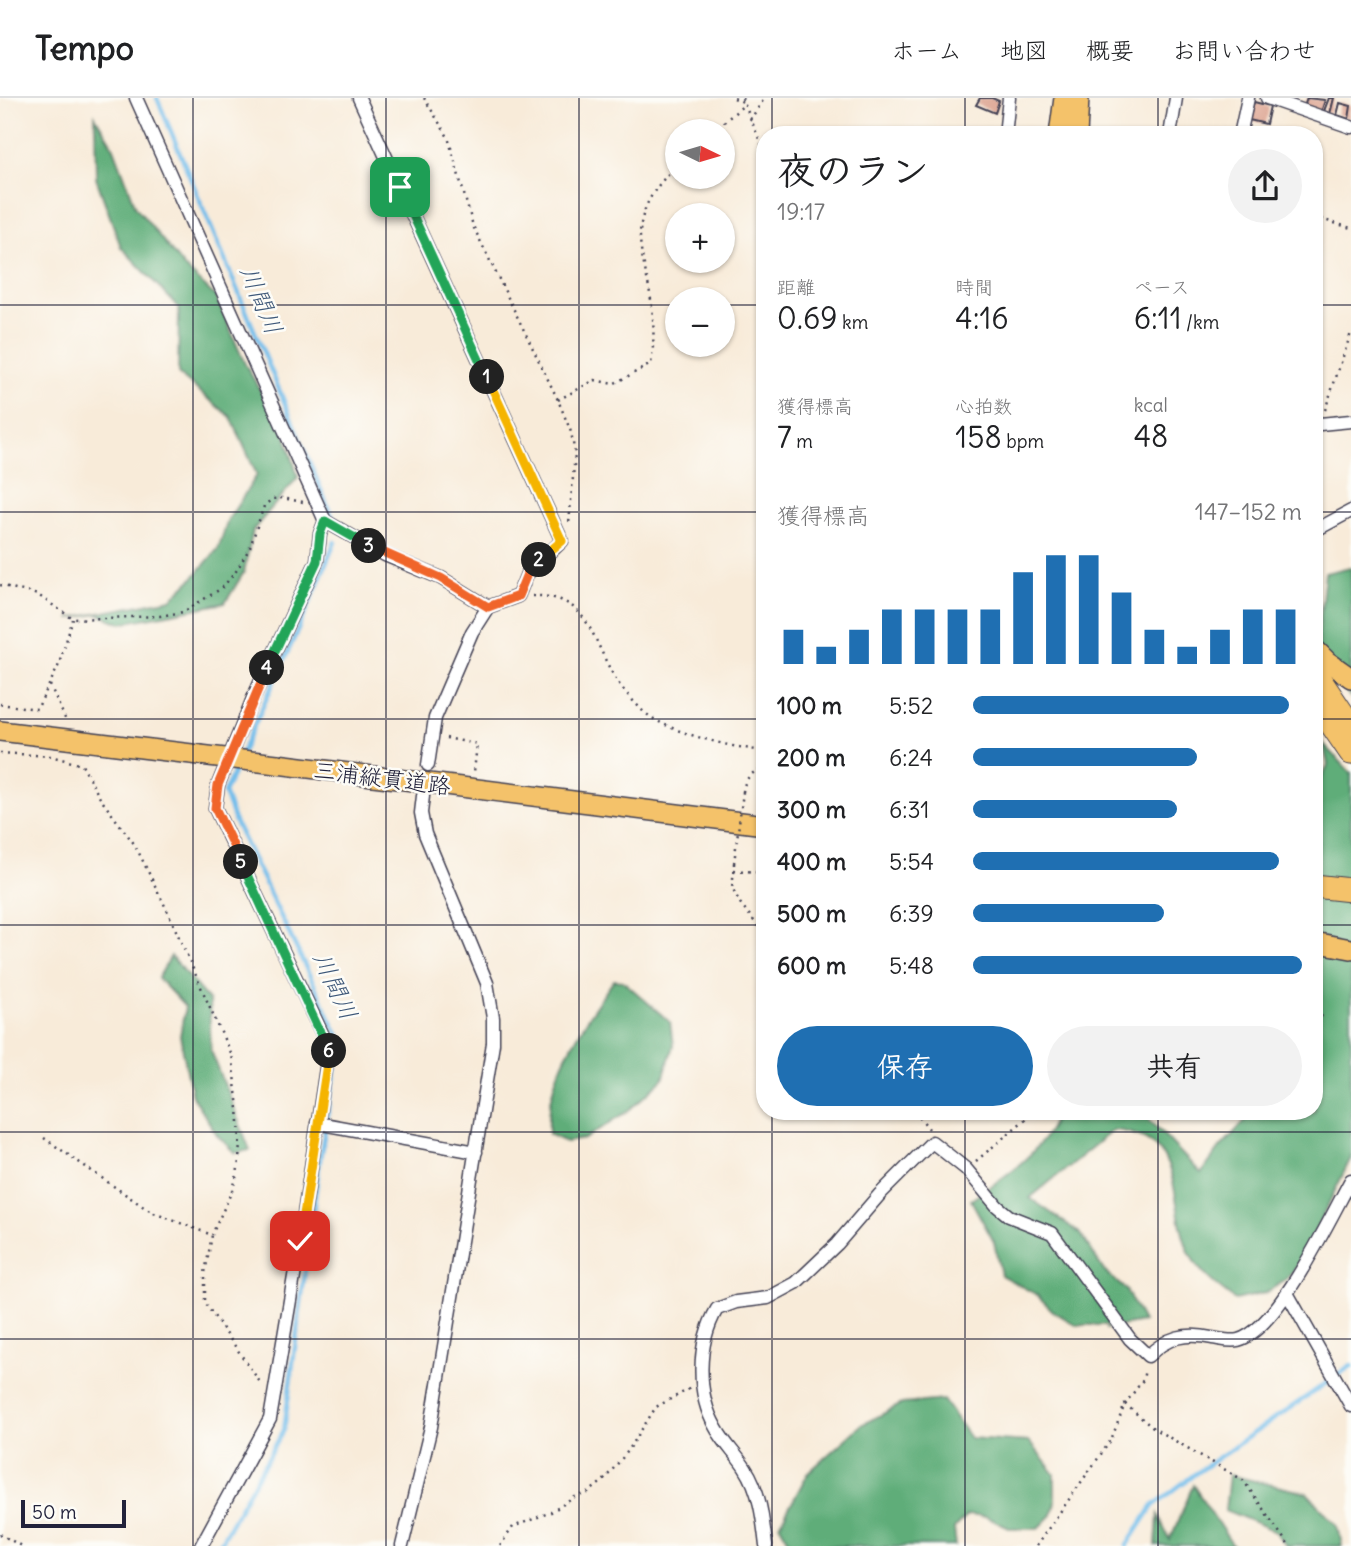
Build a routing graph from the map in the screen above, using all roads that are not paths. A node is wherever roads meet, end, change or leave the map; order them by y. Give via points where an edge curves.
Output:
1 (136, 98) edge
2 (359, 98) edge
3 (1009, 98) edge
4 (1064, 98) edge
5 (1079, 98) edge
6 (1176, 98) edge
7 (1248, 98) edge
8 (1267, 98) edge
9 (1288, 102) edge
10 (1006, 126) edge
11 (1060, 126) edge
12 (1077, 126) edge
13 (1171, 126) edge
14 (1242, 126) edge
15 (1351, 127) edge
16 (1351, 421) edge
17 (1323, 422) edge
18 (1351, 511) edge
19 (325, 521) junction
20 (1323, 526) edge
21 (488, 607) junction
22 (1323, 657) edge
23 (1351, 678) edge
24 (1323, 684) edge
25 (1323, 712) edge
26 (1351, 726) edge
27 (0, 731) edge
28 (1351, 753) edge
29 (428, 765) dead end
30 (423, 796) dead end
31 (756, 817) edge
32 (701, 818) junction
33 (756, 826) edge
34 (1323, 887) edge
35 (1351, 890) edge
36 (1323, 896) edge
37 (1351, 899) edge
38 (1323, 944) edge
39 (1351, 949) edge
40 (319, 1123) junction
41 (476, 1152) junction
42 (1351, 1180) edge
43 (1287, 1293) junction
44 (1351, 1406) edge
45 (201, 1546) edge
46 (402, 1546) edge
47 (766, 1546) edge

1 - 19 street
2 - 21 street via 562,541 527,574 518,596
3 - 10 street
4 - 11 main road
5 - 12 main road
6 - 13 street
7 - 14 street
8 - 9 street
9 - 15 street
16 - 17 street
18 - 20 street
19 - 21 street via 385,555 441,578
19 - 40 street via 317,561 254,696 218,785 215,808 329,1048
21 - 29 street via 472,632 435,718
22 - 23 main road
24 - 26 highway
25 - 28 highway
27 - 32 main road, 三浦縦貫道路, bridge
30 - 41 street via 425,834 487,983 493,1018
31 - 32 main road
32 - 33 main road, 三浦縦貫道路
34 - 35 highway
36 - 37 highway
38 - 39 main road
40 - 41 street
40 - 45 street via 270,1419
41 - 46 street via 431,1427
42 - 43 street
43 - 44 street
43 - 47 street via 1266,1322 1238,1341 1188,1335 1161,1344 1148,1356 1130,1339 1052,1233 1009,1216 966,1169 932,1142 796,1283 768,1298 717,1309 709,1322 701,1385 715,1426 755,1488

